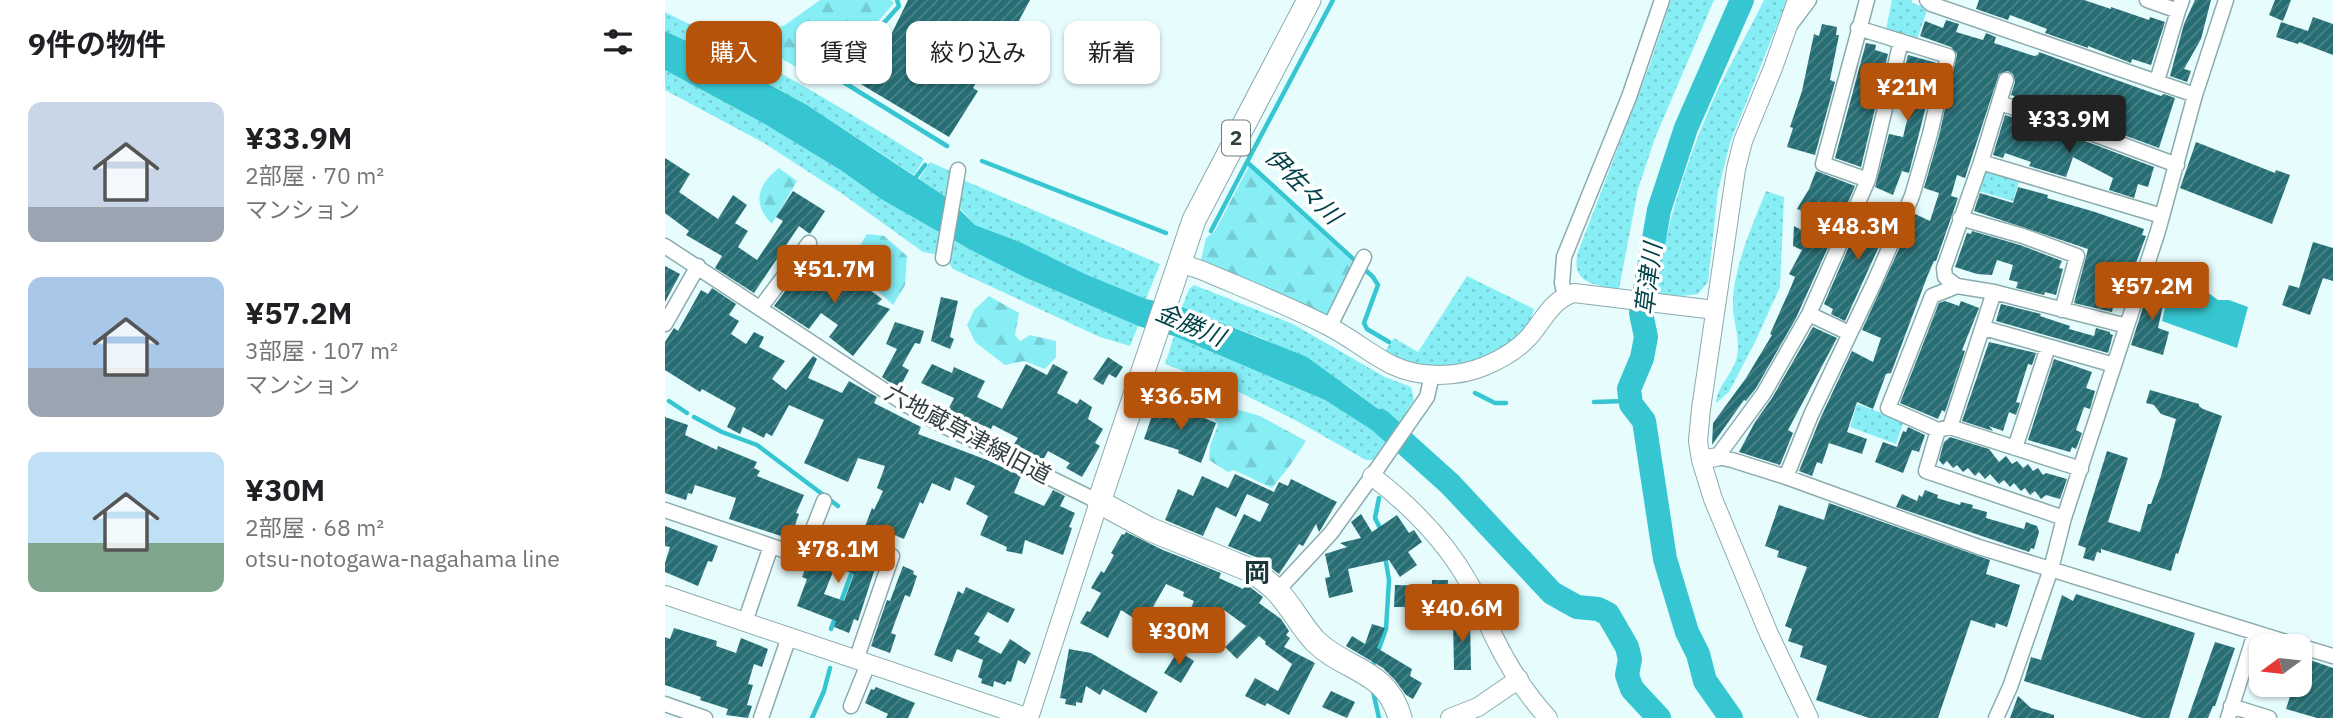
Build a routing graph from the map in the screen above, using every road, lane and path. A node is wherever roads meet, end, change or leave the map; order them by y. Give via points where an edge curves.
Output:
1 (1309, 0) edge
2 (1662, 0) edge
3 (1797, 0) edge
4 (1809, 0) edge
5 (1867, 0) edge
6 (1927, 0) edge
7 (2147, 0) edge
8 (2226, 0) edge
9 (2180, 5) edge
10 (1858, 28) junction
11 (1787, 29) junction
12 (1901, 41) junction
13 (2006, 80) dead end
14 (2157, 81) junction
15 (2195, 95) junction
16 (1999, 103) junction
17 (1981, 162) junction
18 (2176, 165) junction
19 (958, 174) dead end
20 (1868, 180) junction
21 (2162, 216) junction
22 (1961, 218) junction
23 (809, 243) dead end
24 (665, 246) edge
25 (1364, 257) dead end
26 (943, 258) dead end
27 (698, 266) junction
28 (1176, 272) junction
29 (1957, 286) junction
30 (1994, 292) junction
31 (1565, 296) junction
32 (761, 307) junction
33 (1715, 310) junction
34 (2062, 310) junction
35 (1809, 314) junction
36 (665, 324) edge
37 (1330, 326) junction
38 (2127, 326) junction
39 (1984, 328) junction
40 (1849, 333) junction
41 (2048, 347) junction
42 (2114, 365) junction
43 (1432, 375) junction
44 (1944, 429) junction
45 (2015, 448) junction
46 (1709, 459) junction
47 (2081, 469) junction
48 (1374, 472) junction
49 (1786, 477) junction
50 (824, 501) dead end
51 (1099, 502) junction
52 (665, 510) edge
53 (2064, 518) junction
54 (771, 546) junction
55 (892, 556) dead end
56 (2051, 569) junction
57 (1277, 591) junction
58 (665, 595) edge
59 (745, 622) junction
60 (2255, 632) junction
61 (2261, 634) edge
62 (789, 637) junction
63 (2312, 650) edge
64 (2333, 656) edge
65 (862, 662) junction
66 (1518, 679) junction
67 (665, 704) edge
68 (851, 706) dead end
69 (2229, 712) edge
70 (1477, 713) edge
71 (705, 718) edge
72 (761, 718) edge
73 (1400, 718) edge
74 (1450, 718) edge
75 (1548, 718) edge
76 (1809, 718) edge
77 (1996, 718) edge
78 (2269, 718) edge

1 - 28 main road, 2 via 1194,220
2 - 31 street via 1629,97 1564,257
3 - 11 street
4 - 11 street
5 - 10 street
6 - 14 street
7 - 9 street
8 - 15 street
9 - 14 street
10 - 12 street
10 - 20 street via 1823,164
11 - 33 street via 1743,141
12 - 20 street
12 - 40 street via 1948,56 1912,196
13 - 16 street
14 - 15 street
15 - 18 street
16 - 17 street
16 - 18 street
17 - 21 street
17 - 22 street
18 - 21 street
19 - 26 street
20 - 35 street
21 - 38 street
22 - 29 street via 1944,268 1945,277
22 - 34 street via 2077,256
23 - 32 street
24 - 27 street, 六地蔵草津線旧道
25 - 37 street
27 - 32 street, 六地蔵草津線旧道
27 - 36 street
28 - 37 street via 1201,270
28 - 51 main road, 2
29 - 30 street
29 - 44 street via 1932,296 1888,408
30 - 34 street
30 - 39 street
31 - 33 street via 1592,294
31 - 43 street via 1509,355 1463,373
32 - 51 street, 六地蔵草津線旧道 via 934,421
33 - 46 street via 1699,441
34 - 38 street
35 - 40 street
35 - 46 street via 1763,393
37 - 43 street via 1392,365
38 - 42 street
39 - 41 street
39 - 44 street
40 - 49 street
41 - 42 street
41 - 45 street
42 - 47 street
43 - 48 street via 1422,406
44 - 45 street
44 - 53 street via 1926,471
45 - 47 street
46 - 49 street via 1732,460
46 - 76 street via 1713,499
47 - 53 street
48 - 57 street via 1331,533
48 - 66 street via 1437,535 1469,583
49 - 56 street
50 - 54 street via 804,552 797,555
51 - 57 main road via 1150,529 1250,570
51 - 65 street via 1029,718
52 - 54 street
53 - 56 street
54 - 59 street
55 - 65 street
56 - 60 street
56 - 77 street
57 - 73 main road via 1325,650 1384,686
58 - 59 street
59 - 62 street
60 - 61 street
60 - 69 street
62 - 65 street
62 - 72 street
63 - 64 street
65 - 68 street
66 - 70 street
66 - 75 street
67 - 71 street
69 - 78 street
70 - 74 street

